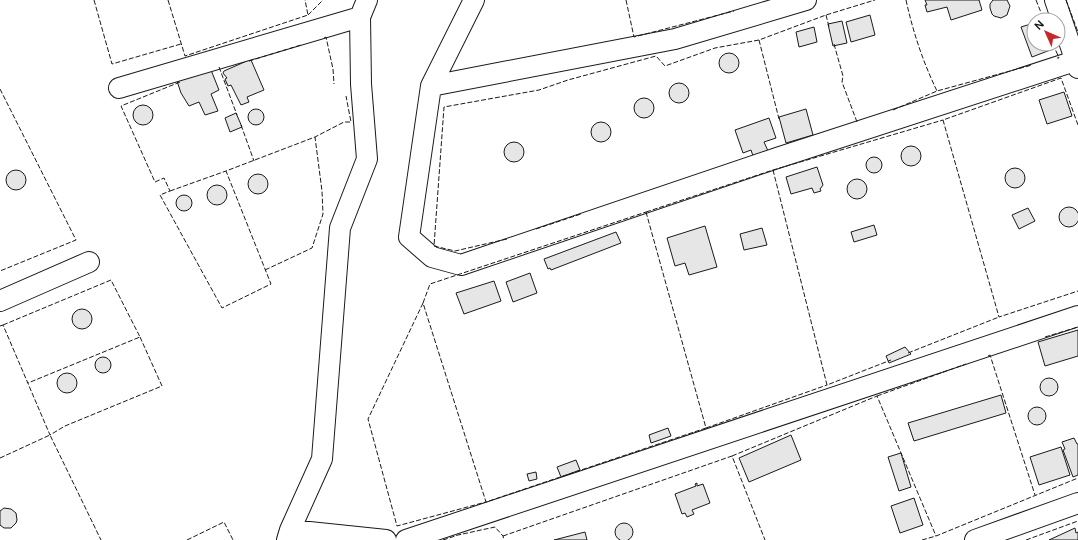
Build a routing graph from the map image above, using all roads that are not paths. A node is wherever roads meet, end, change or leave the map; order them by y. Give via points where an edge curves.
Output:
1 (474, 0) edge
2 (806, 0) edge
3 (1055, 0) edge
4 (364, 9) edge
5 (1077, 63) edge
6 (431, 86) junction
7 (119, 88) dead end
8 (89, 262) dead end
9 (0, 301) edge
10 (1078, 316) edge
11 (1078, 503) edge
12 (289, 535) edge
13 (386, 540) edge
14 (406, 540) edge
15 (974, 540) edge

1 - 6 street
2 - 6 street via 676,40
3 - 5 street
4 - 7 street
4 - 12 street via 361,84 367,160 340,228 322,459
5 - 6 street via 769,160 461,265 432,257 409,237
8 - 9 street
10 - 14 street
11 - 15 street
12 - 13 street

